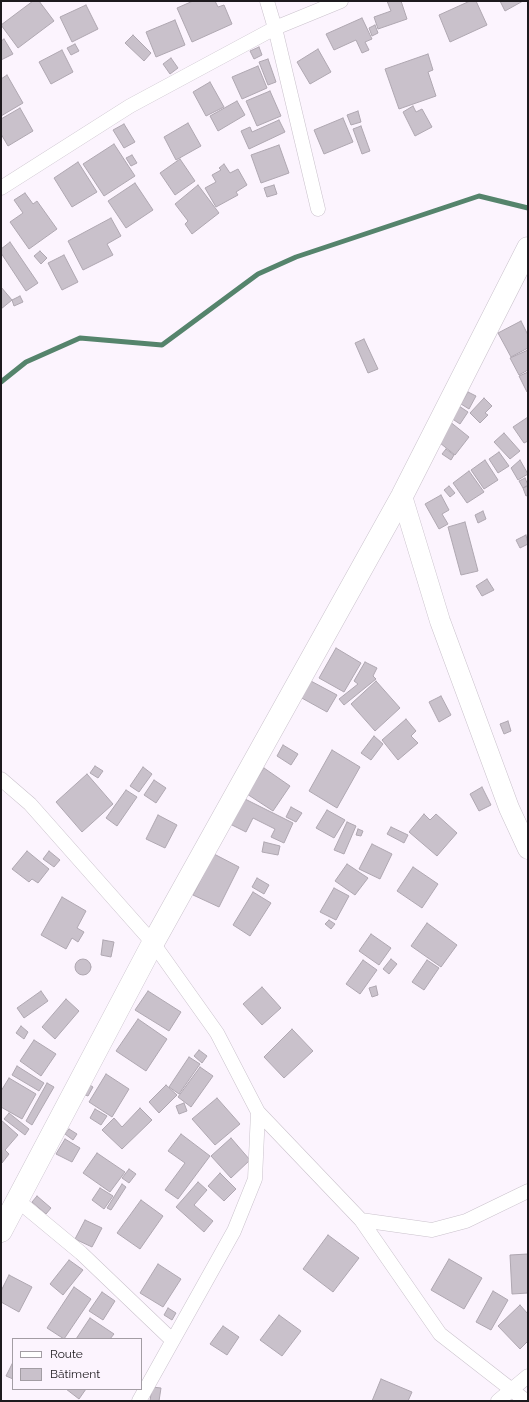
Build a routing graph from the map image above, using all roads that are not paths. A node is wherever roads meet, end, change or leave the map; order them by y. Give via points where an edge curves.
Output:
1 (267, 1) edge
2 (341, 1) edge
3 (275, 28) junction
4 (1, 188) edge
5 (318, 209) dead end
6 (528, 248) edge
7 (402, 496) junction
8 (1, 779) edge
9 (528, 849) edge
10 (153, 943) junction
11 (258, 1112) junction
12 (528, 1191) edge
13 (17, 1200) junction
14 (361, 1220) junction
15 (1, 1231) edge
16 (172, 1340) junction
17 (528, 1376) edge
18 (511, 1390) junction
19 (139, 1401) edge
20 (498, 1401) edge
21 (526, 1401) edge

1 - 3 street
2 - 3 street
3 - 4 street via 130,106
3 - 5 street
6 - 7 main road
7 - 9 street via 440,621 509,808
7 - 10 main road
8 - 10 street via 30,804
10 - 11 street via 217,1033
10 - 13 main road
11 - 14 street
11 - 16 street via 255,1180 234,1232
12 - 14 street via 466,1221 432,1230
13 - 15 main road
13 - 16 street via 81,1253
14 - 18 street via 440,1334
16 - 19 street
17 - 18 street
18 - 20 street
18 - 21 street

